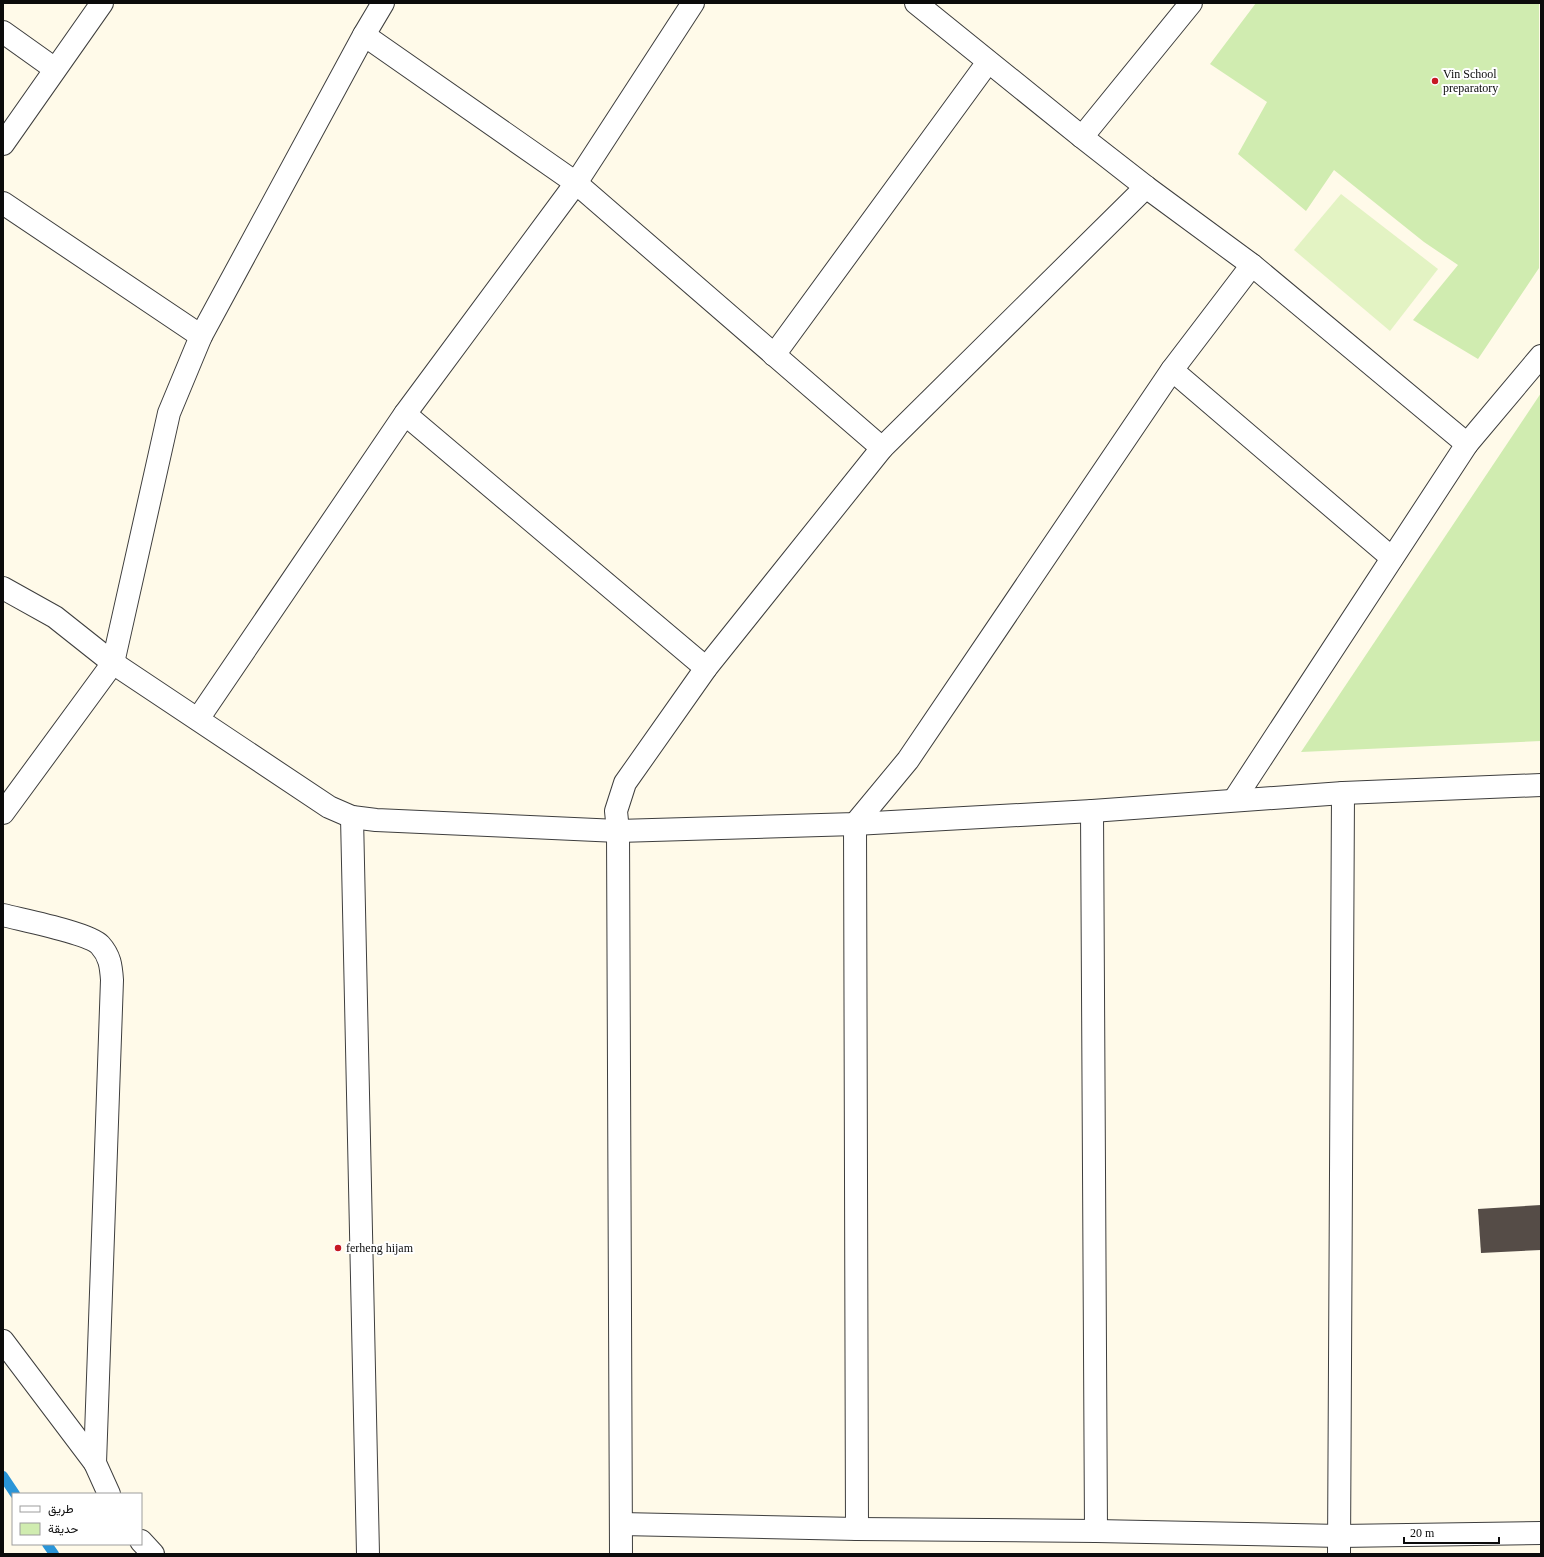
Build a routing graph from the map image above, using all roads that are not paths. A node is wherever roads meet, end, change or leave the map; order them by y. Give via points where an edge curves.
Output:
1 (102, 3) edge
2 (383, 3) edge
3 (693, 3) edge
4 (916, 3) edge
5 (1191, 3) edge
6 (3, 32) edge
7 (364, 35) junction
8 (988, 62) junction
9 (55, 69) junction
10 (1082, 138) junction
11 (3, 144) edge
12 (576, 184) junction
13 (1146, 187) junction
14 (3, 203) edge
15 (1252, 265) junction
16 (202, 336) junction
17 (774, 355) junction
18 (1541, 356) edge
19 (1172, 370) junction
20 (405, 414) junction
21 (1467, 444) junction
22 (882, 448) junction
23 (1392, 558) junction
24 (3, 588) edge
25 (113, 663) junction
26 (706, 668) junction
27 (198, 719) junction
28 (1541, 785) edge
29 (1343, 793) junction
30 (1234, 800) junction
31 (1092, 811) junction
32 (3, 813) edge
33 (352, 817) junction
34 (855, 824) junction
35 (618, 831) junction
36 (3, 915) edge
37 (3, 1341) edge
38 (95, 1463) junction
39 (109, 1493) edge
40 (621, 1524) junction
41 (857, 1529) junction
42 (1096, 1531) junction
43 (1541, 1533) edge
44 (142, 1542) edge
45 (1339, 1545) edge
46 (153, 1554) edge
47 (368, 1554) edge
48 (621, 1554) edge

1 - 9 street
2 - 7 street
3 - 12 street
4 - 8 street
5 - 10 street
6 - 9 street
7 - 12 street
7 - 16 street
8 - 10 street
8 - 17 street
9 - 11 street
10 - 13 street
12 - 17 street
12 - 20 street
13 - 15 street
13 - 22 street
14 - 16 street
15 - 19 street
15 - 21 street
16 - 25 street via 169,413
17 - 22 street
18 - 21 street
19 - 23 street
19 - 34 street via 908,760
20 - 26 street
20 - 27 street
21 - 23 street
22 - 26 street
23 - 30 street
24 - 25 street via 55,617
25 - 27 street
25 - 32 street
26 - 35 street via 625,782 616,811
27 - 33 street via 329,807
28 - 29 street
29 - 30 street
29 - 45 street
30 - 31 street
31 - 34 street
31 - 42 street
33 - 35 street via 384,821
33 - 47 street
34 - 35 street
34 - 41 street
35 - 40 street
36 - 38 street via 85,936 100,944 110,961 112,980
37 - 38 street
38 - 39 street
40 - 41 street
40 - 48 street
41 - 42 street
42 - 45 street
43 - 45 street
44 - 46 street

